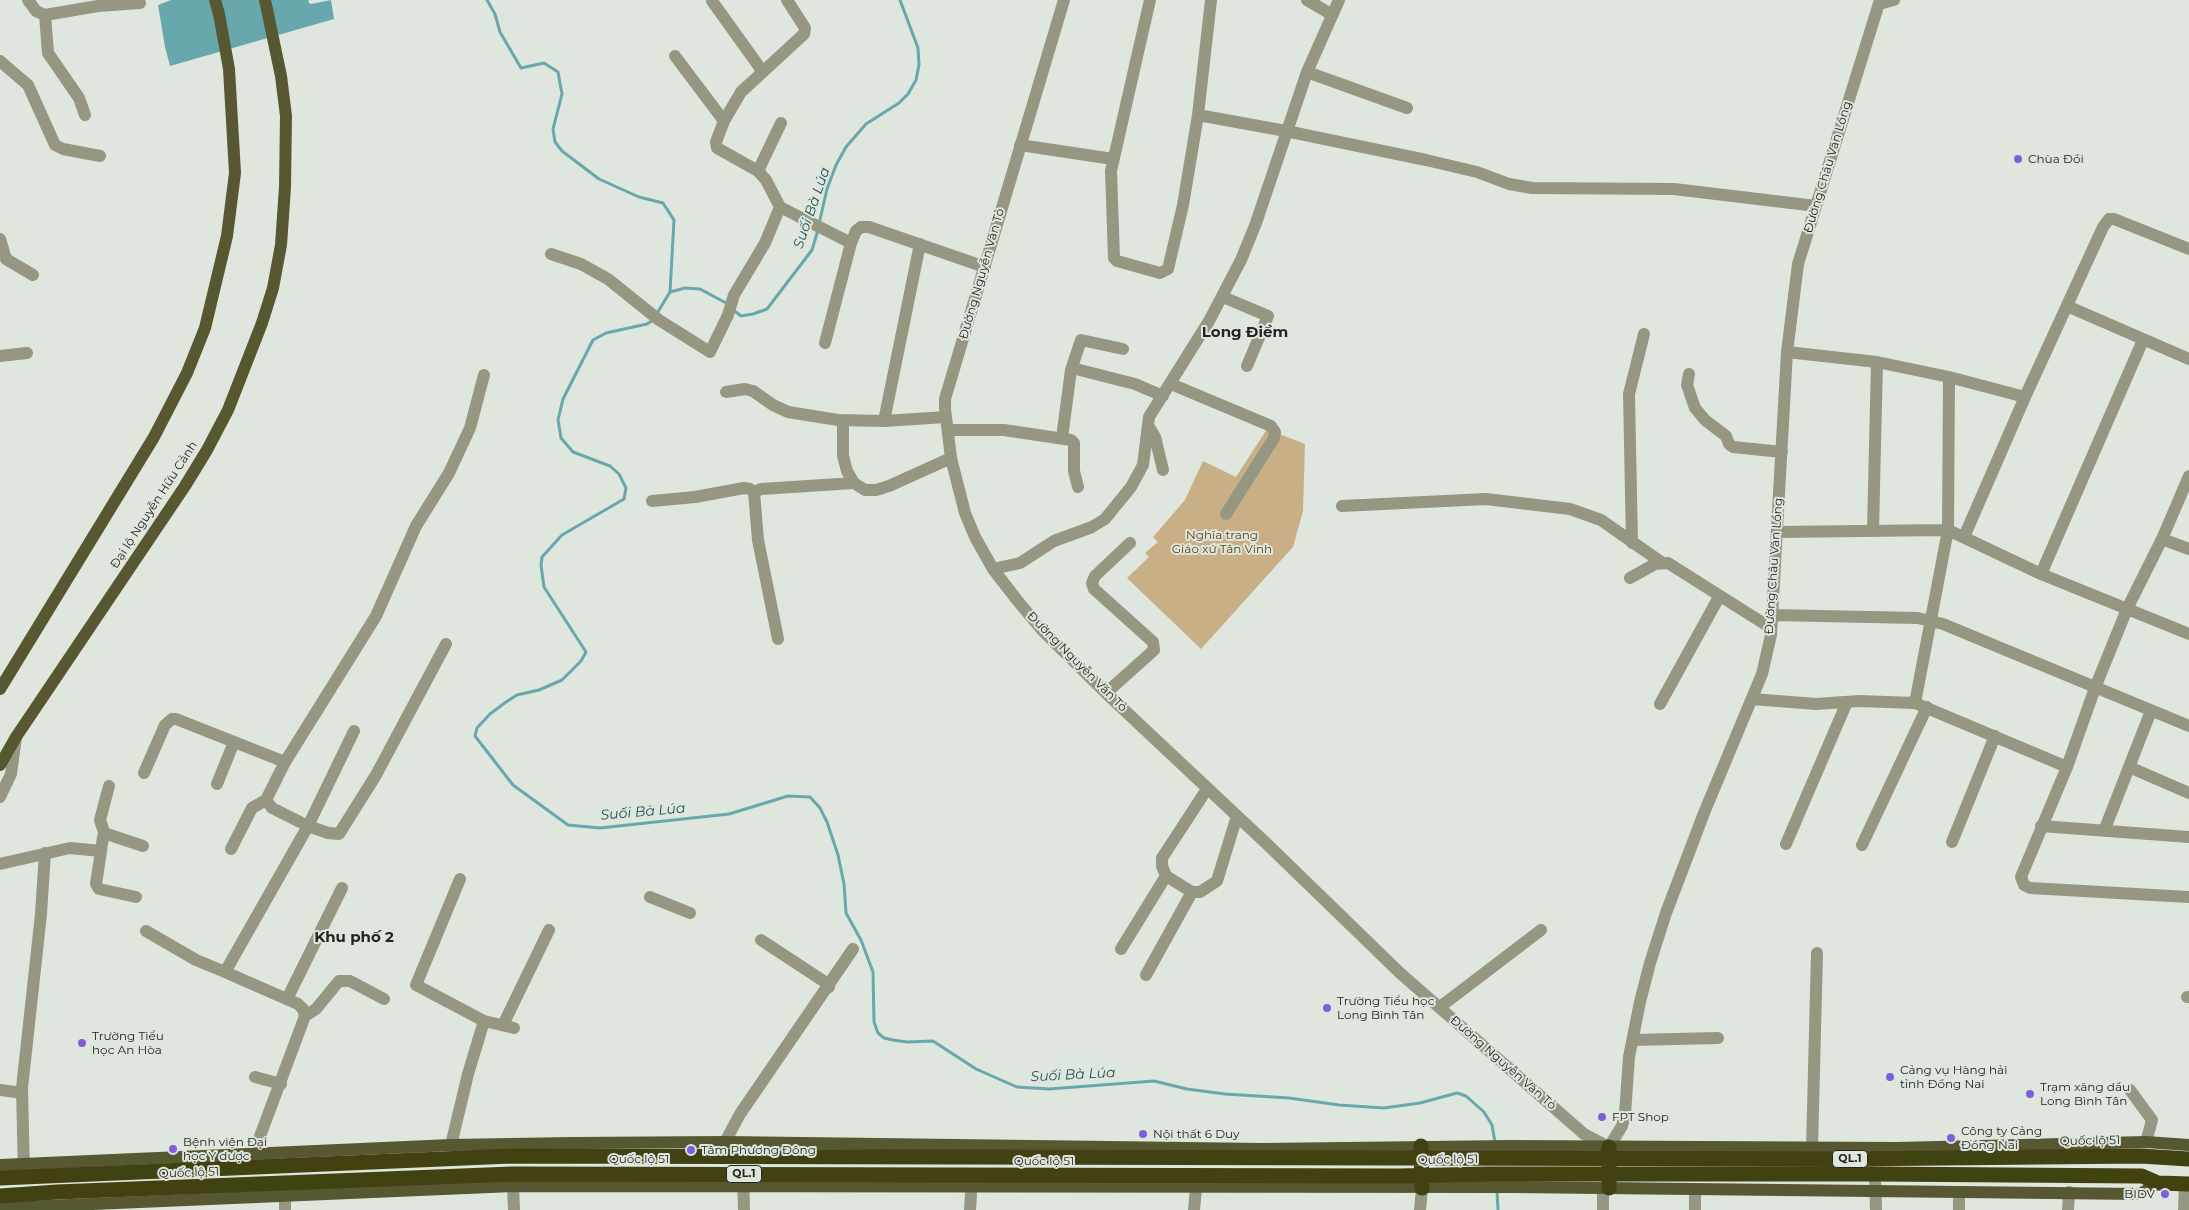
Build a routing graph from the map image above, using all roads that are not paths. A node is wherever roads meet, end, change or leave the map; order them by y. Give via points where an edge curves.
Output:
1 (28, 0) edge
2 (214, 0) edge
3 (265, 0) edge
4 (787, 0) edge
5 (1064, 0) edge
6 (1150, 0) edge
7 (1211, 0) edge
8 (1307, 0) edge
9 (1339, 0) edge
10 (1894, 0) edge
11 (712, 1) edge
12 (1879, 2) edge
13 (98, 3) edge
14 (140, 3) dead end
15 (1331, 14) junction
16 (45, 15) junction
17 (675, 56) dead end
18 (0, 62) edge
19 (762, 72) junction
20 (1307, 72) junction
21 (1407, 108) dead end
22 (85, 115) dead end
23 (1198, 115) junction
24 (724, 121) junction
25 (781, 123) dead end
26 (1286, 131) junction
27 (1020, 145) junction
28 (100, 156) dead end
29 (1113, 159) junction
30 (758, 171) junction
31 (1816, 206) junction
32 (780, 207) junction
33 (0, 239) edge
34 (851, 243) junction
35 (920, 244) junction
36 (2189, 249) edge
37 (551, 254) dead end
38 (985, 266) junction
39 (33, 275) dead end
40 (1223, 297) junction
41 (2067, 306) junction
42 (1644, 334) dead end
43 (2143, 340) junction
44 (825, 343) dead end
45 (1123, 349) dead end
46 (1787, 352) junction
47 (27, 353) dead end
48 (0, 356) edge
49 (2189, 359) edge
50 (1877, 362) junction
51 (1247, 366) dead end
52 (1072, 368) junction
53 (1689, 374) dead end
54 (484, 375) dead end
55 (1949, 377) junction
56 (1171, 384) junction
57 (726, 392) dead end
58 (1163, 396) junction
59 (2025, 397) junction
60 (946, 417) junction
61 (843, 420) junction
62 (884, 420) junction
63 (1148, 425) junction
64 (948, 430) junction
65 (1062, 438) junction
66 (1782, 452) junction
67 (951, 458) junction
68 (1163, 470) dead end
69 (2189, 476) edge
70 (854, 483) junction
71 (1078, 487) dead end
72 (754, 492) junction
73 (652, 501) dead end
74 (1342, 506) dead end
75 (1226, 514) dead end
76 (1873, 530) junction
77 (1948, 530) junction
78 (1777, 532) junction
79 (1964, 537) junction
80 (2162, 539) junction
81 (1130, 543) dead end
82 (1632, 543) junction
83 (2189, 549) edge
84 (1661, 562) junction
85 (993, 569) junction
86 (2041, 574) junction
87 (1630, 578) dead end
88 (1719, 597) junction
89 (2127, 609) junction
90 (1772, 615) junction
91 (1930, 621) junction
92 (1771, 628) junction
93 (2189, 634) edge
94 (778, 638) dead end
95 (446, 644) dead end
96 (2095, 688) junction
97 (0, 689) edge
98 (1106, 694) junction
99 (1752, 699) junction
100 (1847, 702) junction
101 (1660, 704) dead end
102 (1921, 705) junction
103 (2151, 711) junction
104 (2189, 726) edge
105 (354, 731) dead end
106 (16, 736) junction
107 (1995, 736) junction
108 (234, 742) junction
109 (285, 762) junction
110 (0, 765) edge
111 (2067, 767) junction
112 (2129, 767) junction
113 (144, 773) dead end
114 (217, 784) dead end
115 (109, 786) dead end
116 (1207, 789) junction
117 (2189, 793) edge
118 (0, 797) edge
119 (266, 800) junction
120 (1237, 816) junction
121 (308, 826) junction
122 (2041, 826) junction
123 (2104, 831) junction
124 (105, 835) junction
125 (2189, 837) edge
126 (1952, 842) dead end
127 (1786, 844) dead end
128 (1862, 845) dead end
129 (143, 846) dead end
130 (231, 849) dead end
131 (101, 852) junction
132 (45, 853) junction
133 (0, 864) edge
134 (1166, 876) junction
135 (460, 879) dead end
136 (342, 888) dead end
137 (1192, 892) junction
138 (136, 897) dead end
139 (650, 897) dead end
140 (2189, 897) edge
141 (690, 913) dead end
142 (549, 930) dead end
143 (1541, 930) dead end
144 (146, 931) dead end
145 (761, 940) dead end
146 (853, 949) dead end
147 (1121, 949) dead end
148 (1817, 953) dead end
149 (225, 972) junction
150 (1146, 975) dead end
151 (829, 987) junction
152 (287, 999) junction
153 (384, 999) dead end
154 (1440, 1007) junction
155 (305, 1016) junction
156 (484, 1020) junction
157 (1718, 1038) dead end
158 (1633, 1040) junction
159 (255, 1077) dead end
160 (280, 1084) junction
161 (0, 1090) edge
162 (2130, 1090) dead end
163 (22, 1093) junction
164 (725, 1142) junction
165 (2146, 1142) junction
166 (451, 1145) junction
167 (2189, 1145) edge
168 (1812, 1148) junction
169 (511, 1150) junction
170 (1051, 1152) junction
171 (1421, 1152) junction
172 (723, 1158) junction
173 (2189, 1159) edge
174 (251, 1161) junction
175 (0, 1165) edge
176 (1487, 1166) junction
177 (24, 1170) junction
178 (1608, 1171) junction
179 (1876, 1174) junction
180 (0, 1178) edge
181 (512, 1180) junction
182 (743, 1180) junction
183 (971, 1181) junction
184 (1196, 1181) junction
185 (1422, 1182) junction
186 (2158, 1183) junction
187 (2187, 1184) edge
188 (285, 1190) junction
189 (1696, 1190) junction
190 (1876, 1192) junction
191 (1959, 1192) junction
192 (2069, 1192) junction
193 (0, 1196) edge
194 (0, 1208) edge
195 (285, 1210) edge
196 (514, 1210) edge
197 (744, 1210) edge
198 (970, 1210) edge
199 (1194, 1210) edge
200 (1420, 1210) edge
201 (1603, 1210) edge
202 (1695, 1210) edge
203 (1876, 1210) edge
204 (1959, 1210) edge
205 (2068, 1210) edge
206 (2184, 1210) edge

1 - 16 street via 36,11
2 - 97 main road via 229,69 235,173 227,236 205,328 187,373 154,437
3 - 106 main road, Đại lộ Nguyễn Hữu Cảnh via 286,116 280,245 273,288 262,323 228,410 186,486
4 - 19 street via 804,31
5 - 27 street, Đường Nguyễn Văn Tỏ
6 - 29 street
7 - 23 street
8 - 15 street
9 - 15 street
10 - 12 street
11 - 19 street
12 - 31 street, Đường Châu Văn Lồng
13 - 14 street
13 - 16 street
15 - 20 street
16 - 22 street via 48,53 79,98
17 - 24 street
18 - 28 street via 28,86 55,145
19 - 24 street via 741,92
20 - 21 street
20 - 26 street
23 - 26 street
23 - 29 street via 1183,205 1166,272 1114,258
24 - 30 street via 717,148
25 - 30 street
26 - 31 street via 1451,165 1532,188 1674,189
26 - 40 street via 1242,260
27 - 29 street
27 - 38 street, Đường Nguyễn Văn Tỏ
30 - 32 street
31 - 46 street, Đường Châu Văn Lồng via 1798,264
32 - 34 street
32 - 37 street via 765,243 734,295 710,352 660,320 608,279
33 - 39 street via 6,259
34 - 35 street via 856,230 869,227
34 - 44 street
35 - 38 street
35 - 62 street
36 - 41 street via 2114,219 2109,220
38 - 60 street, Đường Nguyễn Văn Tỏ via 945,399
40 - 51 street via 1268,316
40 - 56 street
41 - 43 street
41 - 59 street
42 - 82 street via 1629,394
43 - 49 street
43 - 86 street
45 - 52 street via 1081,340
46 - 50 street
46 - 66 street, Đường Châu Văn Lồng
47 - 48 street
50 - 55 street
50 - 76 street
52 - 58 street via 1135,384
52 - 65 street
53 - 66 street via 1687,385 1695,408 1726,436 1729,444
54 - 109 street via 470,428 449,473 416,526 376,616
55 - 59 street
55 - 77 street
56 - 58 street
56 - 75 street via 1271,426 1275,432
57 - 61 street via 745,389 788,412
58 - 63 street via 1149,417
59 - 79 street
60 - 62 street
60 - 64 street, Đường Nguyễn Văn Tỏ
61 - 62 street
61 - 70 street via 843,456
63 - 68 street via 1155,437
63 - 85 street via 1143,465 1131,487 1105,519 1054,541 1020,563
64 - 65 street via 1004,430
64 - 67 street, Đường Nguyễn Văn Tỏ
65 - 71 street via 1074,444 1074,471
66 - 78 street, Đường Châu Văn Lồng
67 - 70 street via 876,490 865,490
67 - 85 street, Đường Nguyễn Văn Tỏ via 965,514
69 - 80 street
70 - 72 street
72 - 73 street via 744,488
72 - 94 street via 758,540
74 - 82 street via 1486,499 1570,509 1602,520
76 - 77 street
76 - 78 street
77 - 79 street
77 - 91 street
78 - 90 street, Đường Châu Văn Lồng
79 - 86 street
80 - 83 street
80 - 89 street
81 - 98 street via 1095,576 1092,583 1094,589 1153,642 1154,650
82 - 84 street
84 - 87 street
84 - 88 street via 1668,563
85 - 98 street, Đường Nguyễn Văn Tỏ via 1042,630
86 - 89 street
88 - 92 street
88 - 101 street
89 - 93 street
89 - 96 street
90 - 91 street via 1918,618
90 - 92 street, Đường Châu Văn Lồng
91 - 96 street via 1965,632
91 - 102 street
92 - 99 street, Đường Châu Văn Lồng via 1762,674
95 - 121 street via 343,830 336,836
96 - 103 street
96 - 111 street
98 - 116 street, Đường Nguyễn Văn Tỏ
99 - 100 street via 1816,704
99 - 158 street, Đường Châu Văn Lồng via 1666,913 1643,987
100 - 102 street
100 - 127 street
102 - 107 street
102 - 128 street
103 - 104 street
103 - 112 street
105 - 121 street
106 - 110 main road, Đại lộ Nguyễn Hữu Cảnh
106 - 118 street via 12,774
107 - 111 street
107 - 126 street
108 - 109 street
108 - 113 street via 172,719 165,725
108 - 114 street
109 - 119 street
111 - 122 street
112 - 117 street
112 - 123 street
115 - 124 street via 100,820
116 - 120 street, Đường Nguyễn Văn Tỏ
116 - 134 street via 1162,858
119 - 121 street via 272,808
119 - 130 street via 252,808
120 - 137 street via 1216,881 1200,892
120 - 154 street, Đường Nguyễn Văn Tỏ via 1400,973
121 - 149 street
122 - 123 street
122 - 140 street via 2021,877 2024,886
123 - 125 street
124 - 129 street
124 - 131 street
131 - 132 street via 70,848
131 - 138 street via 96,884 99,889
132 - 133 street
132 - 163 street
134 - 137 street
134 - 147 street
135 - 156 street via 416,985
136 - 152 street
137 - 150 street
139 - 141 street
142 - 156 street via 508,1027
143 - 154 street
144 - 149 street via 196,960
145 - 151 street
146 - 151 street
148 - 168 street
149 - 152 street
151 - 164 street via 740,1114
152 - 155 street via 303,1009
153 - 155 street via 344,980
154 - 178 street, Đường Nguyễn Văn Tỏ via 1584,1134
155 - 160 street
156 - 166 street
157 - 158 street
158 - 178 street, Đường Châu Văn Lồng via 1625,1114
159 - 160 street
160 - 174 street
161 - 163 street
162 - 165 street via 2152,1120
163 - 177 street
164 - 169 main road, Quốc lộ 51 / QL.1
164 - 170 main road, Quốc lộ 51 / QL.1
164 - 172 street
165 - 167 main road, Quốc lộ 51 / QL.1
165 - 168 main road, Quốc lộ 51 / QL.1
166 - 169 main road, Quốc lộ 51 / QL.1
166 - 174 main road, Quốc lộ 51 / QL.1
168 - 178 main road, Quốc lộ 51 / QL.1
169 - 172 highway, Quốc lộ 51 / QL.1
169 - 174 highway, Quốc lộ 51 / QL.1
169 - 181 highway
170 - 171 highway, Quốc lộ 51 / QL.1
170 - 172 highway, Quốc lộ 51 / QL.1
171 - 176 highway, Quốc lộ 51 / QL.1
171 - 185 highway
173 - 178 highway, Quốc lộ 51 / QL.1 via 2140,1156 1844,1160
174 - 177 highway, Quốc lộ 51 / QL.1
175 - 177 main road, Quốc lộ 51 / QL.1
176 - 178 highway, Quốc lộ 51 / QL.1 via 1512,1181
176 - 178 highway, Quốc lộ 51 / QL.1 via 1511,1152
176 - 185 highway, Quốc lộ 51 / QL.1
177 - 180 highway, Quốc lộ 51 / QL.1
178 - 179 highway, Quốc lộ 51 / QL.1
178 - 189 main road, Quốc lộ 51 / QL.1
178 - 201 street
179 - 186 highway, Quốc lộ 51 / QL.1 via 2142,1176
179 - 190 street
181 - 182 highway, Quốc lộ 51 / QL.1
181 - 188 highway, Quốc lộ 51 / QL.1
181 - 196 street
182 - 183 highway, Quốc lộ 51 / QL.1
182 - 197 street
183 - 184 highway, Quốc lộ 51 / QL.1
183 - 198 street
184 - 185 highway, Quốc lộ 51 / QL.1
184 - 199 street
185 - 200 street
186 - 187 highway, Quốc lộ 51 / QL.1
186 - 192 main road, Quốc lộ 51 / QL.1 via 2140,1194
187 - 206 street
188 - 193 highway, Quốc lộ 51 / QL.1 via 57,1192
188 - 194 main road, Quốc lộ 51 / QL.1
188 - 195 street
189 - 190 main road, Quốc lộ 51 / QL.1
189 - 202 street
190 - 191 main road, Quốc lộ 51 / QL.1
190 - 203 street
191 - 192 main road, Quốc lộ 51 / QL.1
191 - 204 street
192 - 205 street

